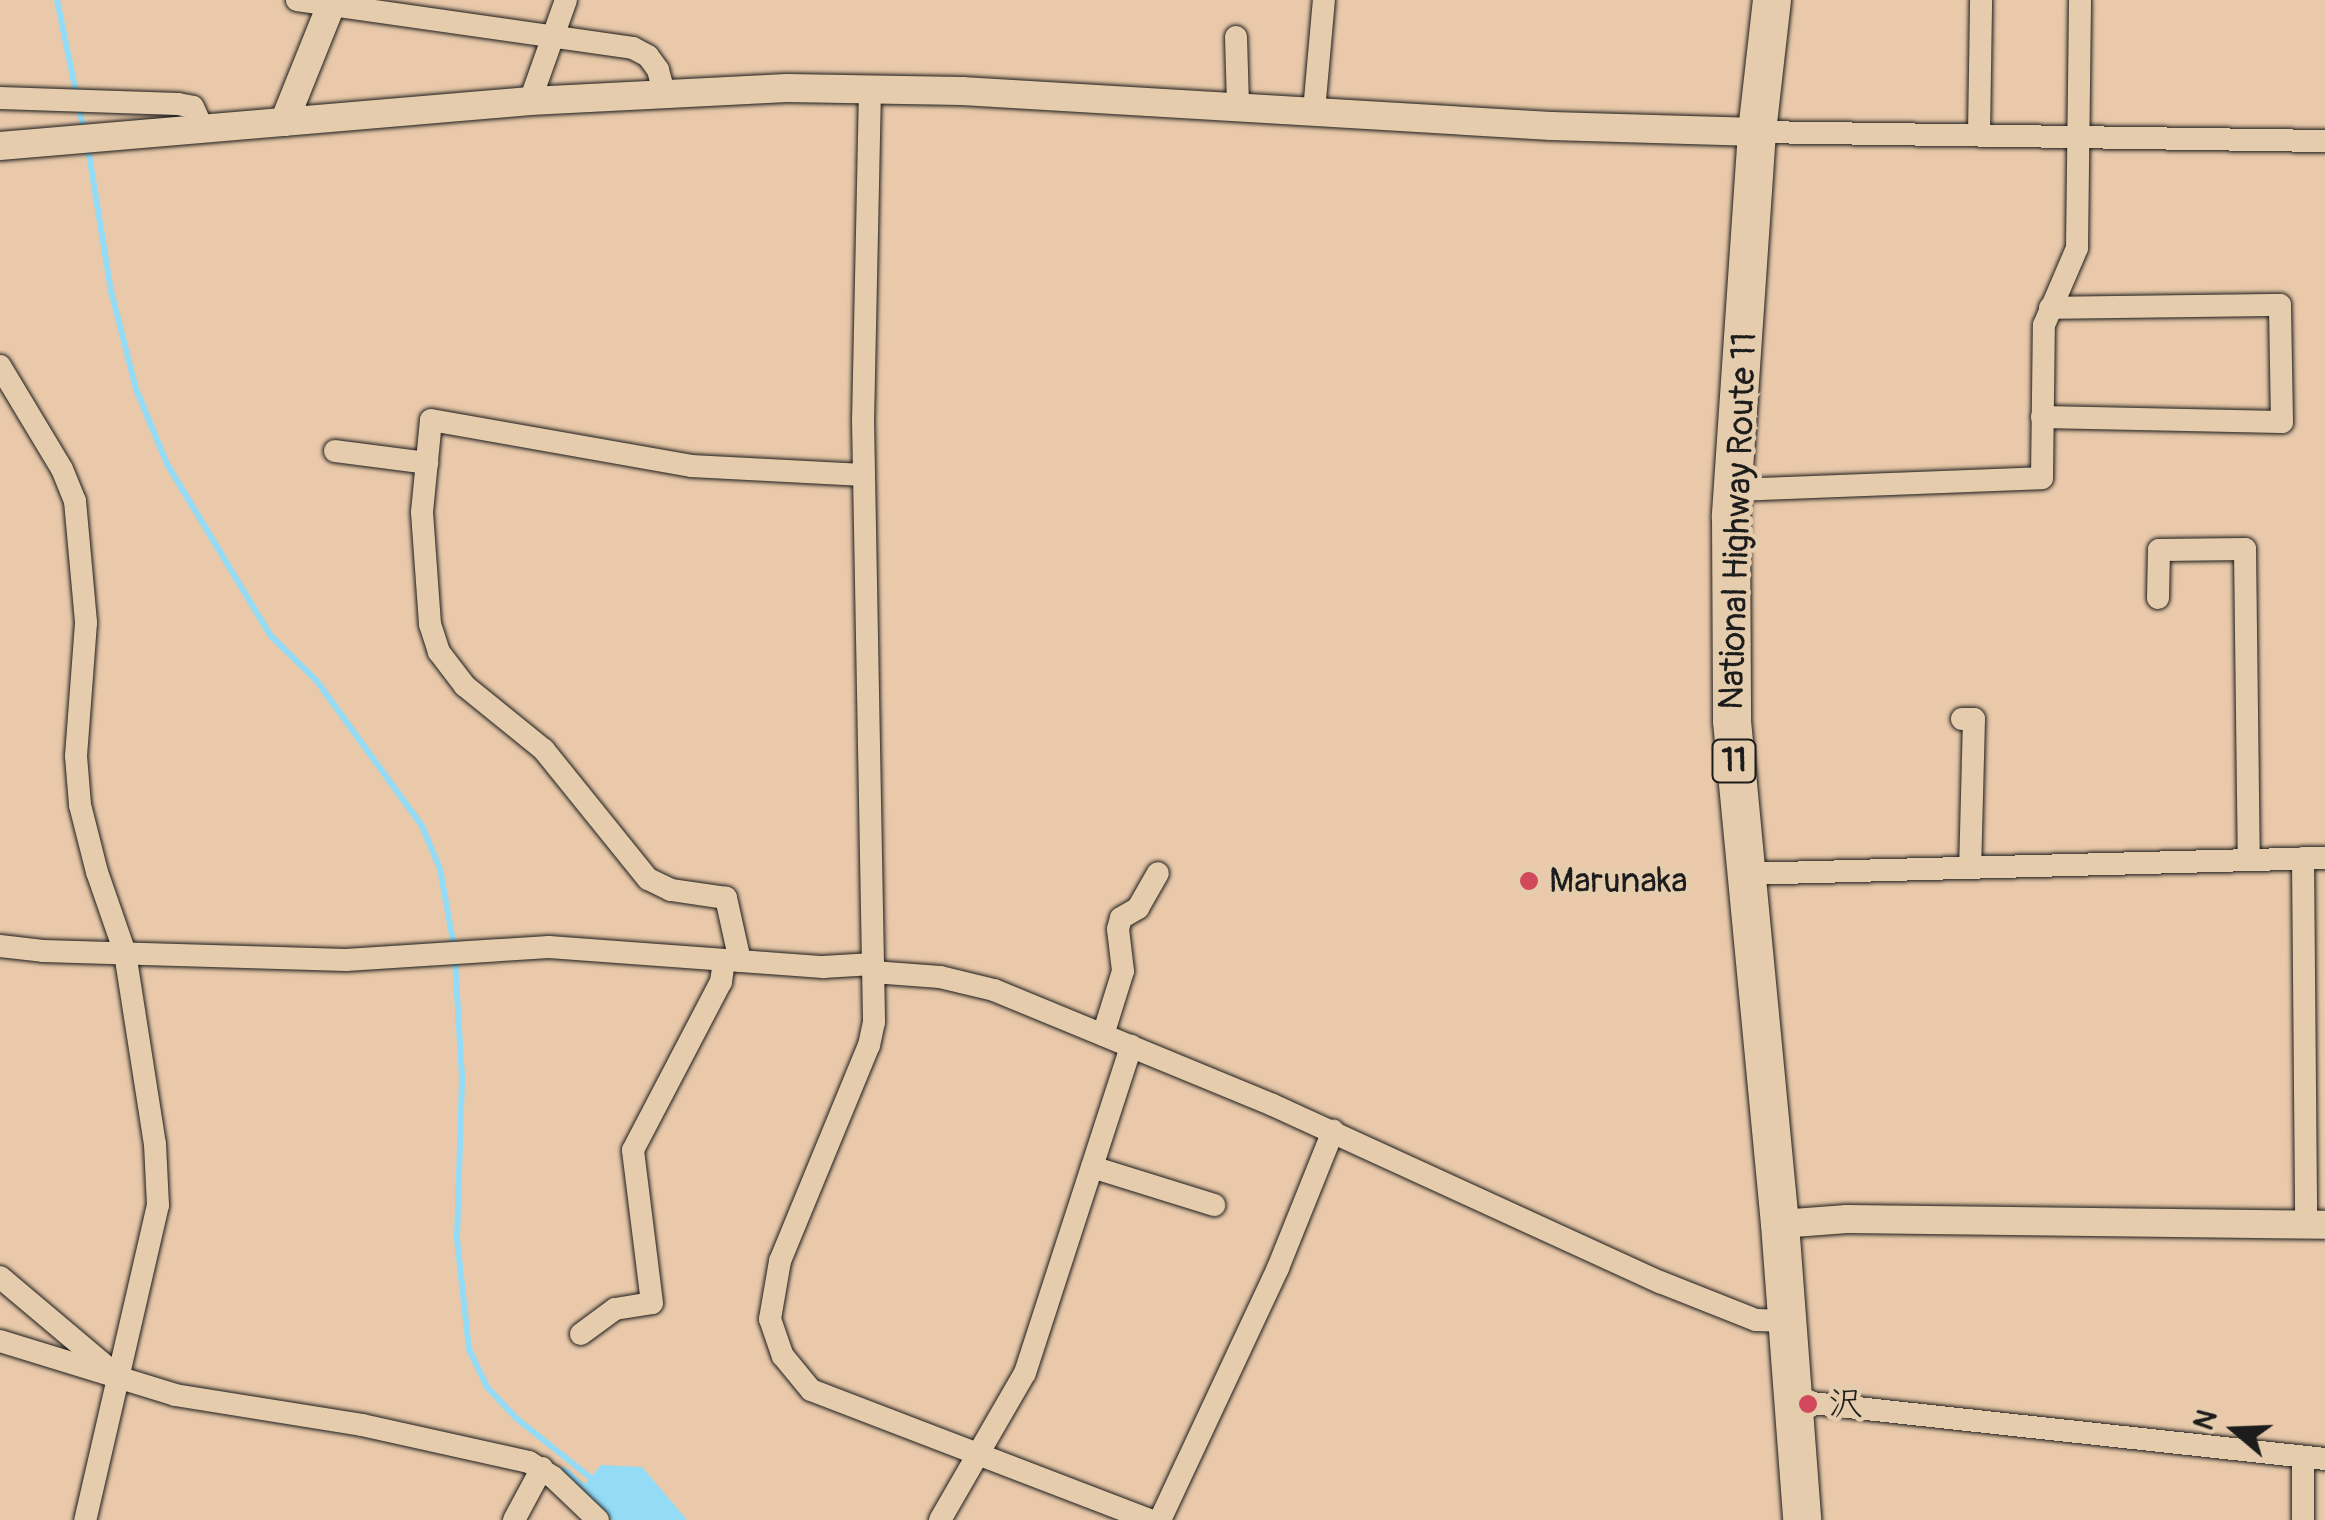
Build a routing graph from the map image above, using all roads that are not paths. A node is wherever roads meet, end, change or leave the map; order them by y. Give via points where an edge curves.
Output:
1 (297, 0) edge
2 (566, 0) edge
3 (1324, 0) edge
4 (1772, 0) edge
5 (1981, 0) edge
6 (2080, 0) edge
7 (332, 3) edge
8 (554, 35) junction
9 (1236, 36) dead end
10 (870, 89) junction
11 (664, 92) junction
12 (0, 98) edge
13 (530, 101) junction
14 (1238, 106) junction
15 (1314, 111) junction
16 (284, 122) junction
17 (204, 129) junction
18 (1757, 132) junction
19 (1978, 134) junction
20 (2078, 136) junction
21 (2325, 141) edge
22 (0, 146) edge
23 (2050, 308) junction
24 (0, 366) edge
25 (2042, 417) junction
26 (335, 451) dead end
27 (427, 463) junction
28 (864, 475) junction
29 (1732, 490) junction
30 (2158, 598) dead end
31 (1962, 719) dead end
32 (2314, 858) edge
33 (2250, 860) junction
34 (1970, 868) junction
35 (1158, 874) dead end
36 (1744, 874) junction
37 (0, 946) edge
38 (126, 953) junction
39 (732, 960) junction
40 (873, 968) junction
41 (1103, 1034) junction
42 (1132, 1046) junction
43 (1333, 1132) junction
44 (1092, 1167) junction
45 (1214, 1204) dead end
46 (1780, 1224) junction
47 (2315, 1225) edge
48 (0, 1277) edge
49 (1786, 1320) junction
50 (580, 1334) dead end
51 (0, 1340) edge
52 (118, 1377) junction
53 (1792, 1401) junction
54 (981, 1457) junction
55 (2314, 1458) edge
56 (542, 1468) junction
57 (85, 1520) edge
58 (514, 1520) edge
59 (598, 1520) edge
60 (940, 1520) edge
61 (1148, 1520) edge
62 (1160, 1520) edge
63 (1802, 1520) edge
64 (2303, 1520) edge

1 - 7 street
2 - 8 street
3 - 15 street
4 - 18 highway, National Highway Route 11 / 11
5 - 19 street
6 - 20 street
7 - 8 street
7 - 16 street
8 - 11 street via 633,48 658,70
8 - 13 street
9 - 14 street
10 - 11 street
10 - 14 street
10 - 28 street
11 - 13 street
12 - 17 street via 178,104 193,108
13 - 16 street
14 - 15 street
15 - 18 street
16 - 17 street
17 - 22 street
18 - 19 street
18 - 29 highway, National Highway Route 11 / 11
19 - 20 street
20 - 21 street
20 - 23 street via 2076,248
23 - 25 street
23 - 25 street via 2280,305 2282,422
24 - 38 street via 75,501 86,623 76,756 80,805
25 - 29 street via 2042,478
26 - 27 street
27 - 28 street via 431,420 691,466
27 - 39 street via 424,575 439,652 465,686 544,750 648,879 671,890 726,898
28 - 40 street
29 - 36 highway, National Highway Route 11 / 11 via 1732,722
30 - 33 street via 2159,550 2246,549
31 - 34 street via 1974,720
32 - 33 street
32 - 47 street
33 - 34 street
34 - 36 street
35 - 41 street via 1118,929 1123,971
36 - 46 highway, National Highway Route 11 / 11
37 - 38 street
38 - 39 street via 346,960 549,948
38 - 52 street via 150,1091 158,1205
39 - 40 street
39 - 50 street via 633,1150 652,1303 615,1309
40 - 41 street via 994,990
40 - 54 street via 869,1045 780,1261 770,1319 783,1356 812,1390
41 - 42 street
42 - 43 street
42 - 44 street
43 - 49 street via 1660,1282 1756,1320
43 - 62 street via 1278,1268
44 - 45 street
44 - 54 street via 1025,1374
46 - 47 street via 1848,1219
46 - 49 highway, National Highway Route 11 / 11
48 - 52 street
49 - 53 highway, National Highway Route 11 / 11
51 - 52 street
52 - 56 street
52 - 57 street
53 - 55 street
53 - 63 highway, National Highway Route 11 / 11
54 - 60 street
54 - 61 street
55 - 64 street
56 - 58 street
56 - 59 street

